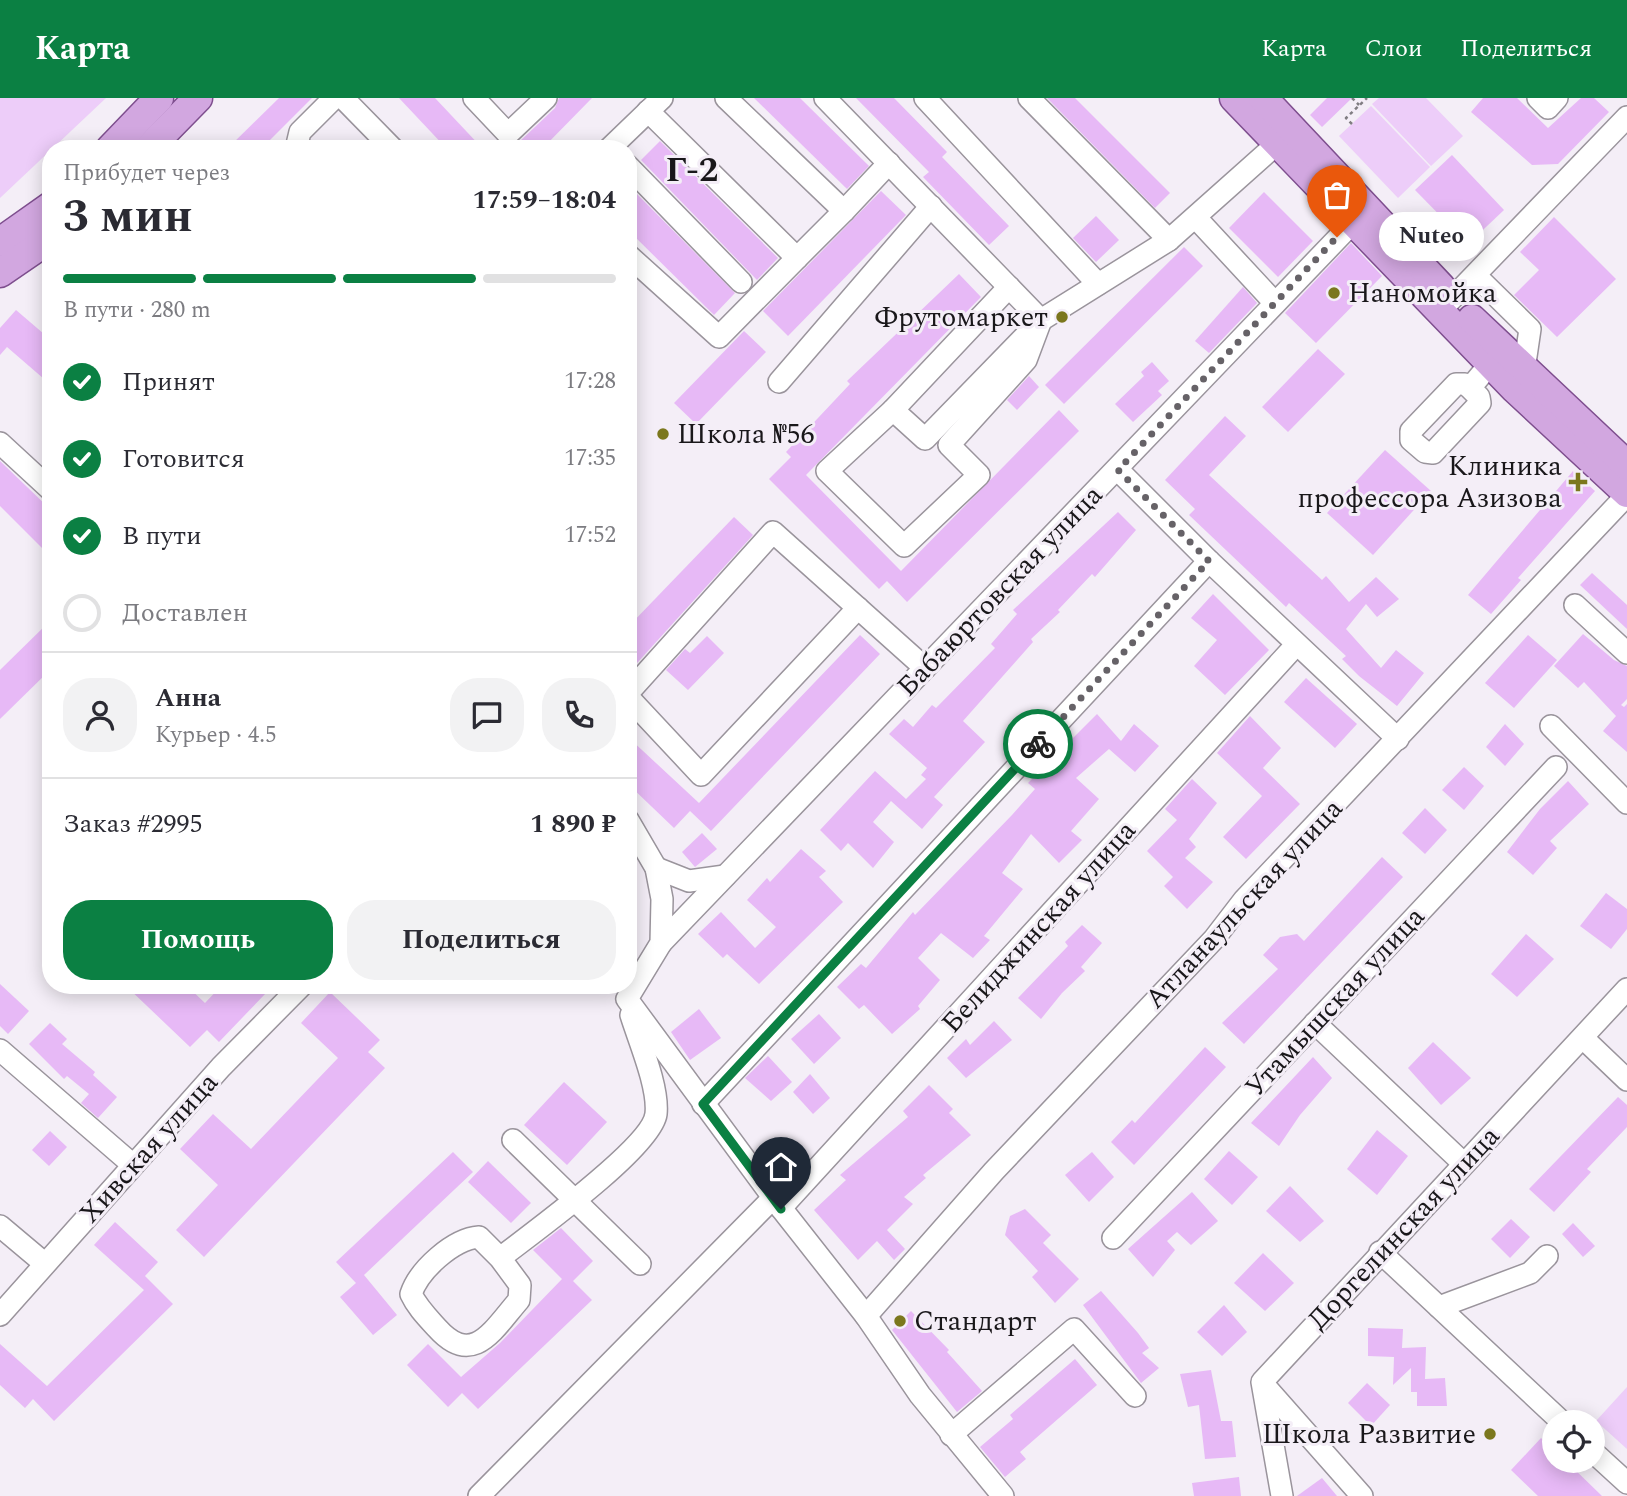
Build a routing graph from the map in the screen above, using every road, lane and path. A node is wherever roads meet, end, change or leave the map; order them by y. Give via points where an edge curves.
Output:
1 (159, 98) edge
2 (198, 98) edge
3 (474, 98) edge
4 (546, 98) edge
5 (726, 98) edge
6 (825, 98) edge
7 (925, 98) edge
8 (1030, 98) edge
9 (1234, 98) edge
10 (1263, 98) edge
11 (1352, 98) edge
12 (1367, 98) edge
13 (1538, 98) edge
14 (1558, 98) edge
15 (348, 101) edge
16 (655, 105) edge
17 (1359, 105) junction
18 (1627, 117) edge
19 (1352, 124) dead end
20 (1285, 136) junction
21 (119, 140) edge
22 (165, 140) edge
23 (298, 140) edge
24 (385, 140) edge
25 (619, 140) edge
26 (889, 163) junction
27 (637, 175) edge
28 (930, 206) junction
29 (844, 211) junction
30 (1360, 215) junction
31 (42, 218) edge
32 (1197, 219) junction
33 (1169, 240) junction
34 (25, 241) edge
35 (797, 258) junction
36 (637, 263) edge
37 (0, 273) edge
38 (1476, 276) junction
39 (741, 282) dead end
40 (1098, 284) junction
41 (1009, 287) junction
42 (1275, 303) junction
43 (1446, 306) junction
44 (1041, 320) junction
45 (1490, 364) junction
46 (1520, 379) junction
47 (779, 382) dead end
48 (1470, 388) dead end
49 (893, 410) junction
50 (0, 443) edge
51 (1627, 465) edge
52 (1118, 470) junction
53 (42, 482) edge
54 (1627, 494) edge
55 (1209, 561) junction
56 (1575, 605) dead end
57 (858, 608) junction
58 (1296, 645) junction
59 (1627, 653) edge
60 (925, 668) junction
61 (637, 685) edge
62 (637, 705) edge
63 (1551, 726) dead end
64 (1398, 739) junction
65 (1556, 767) dead end
66 (1627, 803) edge
67 (637, 835) edge
68 (656, 868) junction
69 (725, 876) junction
70 (661, 943) junction
71 (637, 981) edge
72 (1627, 989) edge
73 (293, 994) edge
74 (629, 994) edge
75 (626, 999) junction
76 (1315, 1023) junction
77 (1583, 1038) junction
78 (0, 1051) edge
79 (1627, 1080) edge
80 (703, 1104) junction
81 (513, 1140) dead end
82 (1463, 1163) junction
83 (133, 1165) junction
84 (572, 1201) junction
85 (777, 1203) junction
86 (0, 1226) edge
87 (1114, 1238) dead end
88 (1380, 1252) junction
89 (1547, 1256) dead end
90 (500, 1258) junction
91 (44, 1264) junction
92 (640, 1264) dead end
93 (1439, 1307) junction
94 (0, 1315) edge
95 (866, 1316) junction
96 (1262, 1382) junction
97 (1135, 1396) dead end
98 (1549, 1410) edge
99 (951, 1435) junction
100 (1605, 1463) edge
101 (1627, 1483) edge
102 (479, 1496) edge
103 (1003, 1496) edge
104 (1282, 1496) edge
105 (1362, 1496) edge

1 - 21 main road
2 - 22 main road
3 - 4 street via 508,134
5 - 29 street
6 - 26 street
7 - 40 street
8 - 33 street
9 - 20 main road
10 - 20 main road
11 - 17 path
12 - 17 path
13 - 14 street via 1548,108
15 - 23 street via 300,132
15 - 24 street
16 - 25 street
16 - 35 street
17 - 19 path via 1346,118
18 - 38 street
20 - 30 main road
20 - 32 street
26 - 28 street
26 - 29 street
27 - 39 street
28 - 41 street
28 - 47 street
29 - 35 street
30 - 42 street, Бабаюртовская улица
30 - 43 main road
31 - 34 main road
32 - 33 street
32 - 42 street
33 - 40 street
34 - 37 main road
35 - 36 street via 719,337
38 - 43 street
38 - 46 street via 1530,329
40 - 44 street
41 - 44 street
41 - 49 street
42 - 52 street, Бабаюртовская улица
43 - 45 main road
43 - 46 main road
44 - 49 street via 925,439
44 - 49 street via 1026,360 949,445 979,475 904,546 827,471
45 - 46 main road
45 - 48 street
46 - 51 main road
46 - 54 main road
50 - 53 street
52 - 55 street
52 - 60 street, Бабаюртовская улица
54 - 64 street, Атланаульская улица
55 - 58 street
55 - 80 street
56 - 59 street
57 - 60 street
57 - 61 street via 773,532
57 - 62 street via 701,775
58 - 64 street
58 - 85 street, Белиджинская улица
60 - 69 street, Бабаюртовская улица
63 - 66 street
64 - 95 street, Атланаульская улица via 994,1171
65 - 76 street, Утамышская улица
67 - 68 street
68 - 69 street via 689,881
68 - 70 street via 662,899
69 - 70 street, Бабаюртовская улица
70 - 71 street, Бабаюртовская улица
72 - 77 street, Доргелинская улица
73 - 83 street, Хивская улица
74 - 75 street, Бабаюртовская улица
75 - 80 street
75 - 84 street via 656,1100 656,1116 649,1133
76 - 82 street
76 - 87 street, Утамышская улица
77 - 79 street
77 - 82 street, Доргелинская улица
78 - 83 street
80 - 85 street
81 - 84 street
82 - 88 street, Доргелинская улица
83 - 91 street, Хивская улица
84 - 90 street
84 - 92 street
85 - 95 street
85 - 102 street, Белиджинская улица
86 - 91 street
88 - 93 street
88 - 96 street, Доргелинская улица
89 - 93 street via 1530,1273
90 - 90 street via 479,1237 467,1238 415,1282 411,1294 415,1304 451,1343 470,1347 479,1343 519,1300 520,1285
91 - 94 street, Хивская улица
93 - 98 street
95 - 99 street
96 - 104 street
96 - 105 street
97 - 99 street via 1074,1329
99 - 103 street
100 - 101 street

